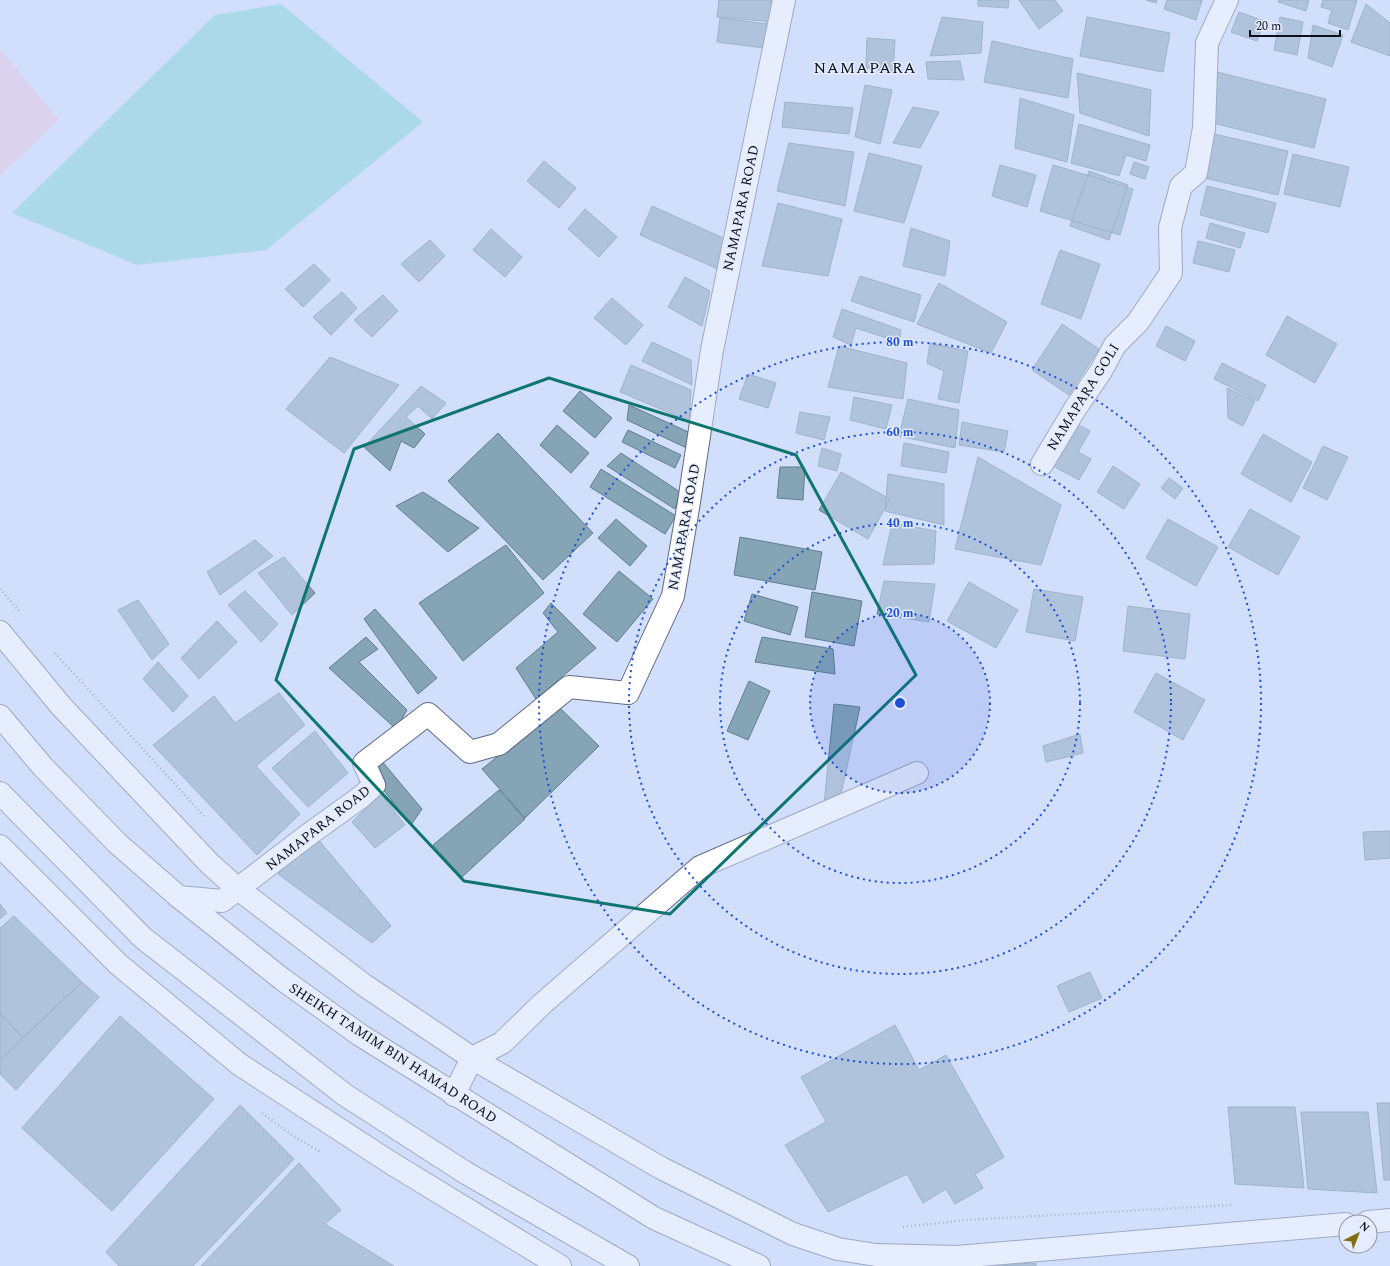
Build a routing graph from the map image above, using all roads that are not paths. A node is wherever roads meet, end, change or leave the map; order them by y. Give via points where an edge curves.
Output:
1 (784, 0) edge
2 (1227, 0) edge
3 (1042, 464) dead end
4 (0, 632) edge
5 (0, 716) edge
6 (917, 773) dead end
7 (0, 793) edge
8 (0, 846) edge
9 (238, 890) junction
10 (179, 897) junction
11 (472, 1058) junction
12 (454, 1095) junction
13 (1390, 1220) edge
14 (1378, 1221) edge
15 (1338, 1225) edge
16 (560, 1266) edge
17 (628, 1266) edge
18 (759, 1266) edge

1 - 9 main road, NAMAPARA ROAD via 712,350 672,596 628,693 569,687 499,744 470,752 428,714 364,763 374,785
2 - 3 main road, NAMAPARA GOLI via 1207,43 1204,128 1196,173 1182,186 1170,228 1171,273 1138,322 1114,345 1101,371
4 - 9 main road via 61,706 210,864
5 - 10 main road, SHEIKH TAMIM BIN HAMAD ROAD via 43,767 117,843
6 - 11 main road via 700,867 542,1004 502,1043
7 - 17 main road via 143,938 346,1095 466,1173
8 - 16 main road via 118,964 239,1064 390,1163
9 - 10 main road, NAMAPARA ROAD via 222,902
9 - 11 main road via 364,984
10 - 12 main road, SHEIKH TAMIM BIN HAMAD ROAD via 282,979
11 - 12 main road
11 - 15 main road via 661,1168 793,1234 838,1249 876,1255 957,1257
12 - 18 main road, SHEIKH TAMIM BIN HAMAD ROAD via 654,1218
13 - 14 main road

